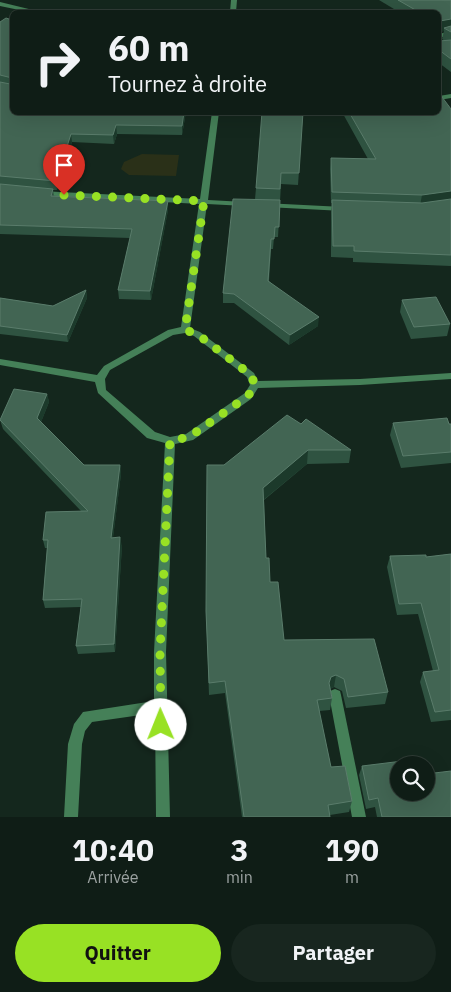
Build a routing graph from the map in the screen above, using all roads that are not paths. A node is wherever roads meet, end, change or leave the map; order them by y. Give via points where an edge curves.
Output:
1 (0, 4) edge
2 (23, 10) edge
3 (216, 115) edge
4 (28, 192) edge
5 (204, 201) junction
6 (354, 209) edge
7 (185, 330) junction
8 (0, 362) edge
9 (451, 376) edge
10 (100, 379) junction
11 (255, 385) junction
12 (170, 441) junction
13 (335, 694) dead end
14 (161, 706) junction
15 (71, 817) edge
16 (163, 817) edge
17 (359, 817) edge

1 - 2 street
3 - 5 street
4 - 5 street
5 - 6 street
5 - 7 street
7 - 10 street via 171,332 107,368
7 - 11 street via 197,334 251,375
8 - 10 street
9 - 11 street
10 - 12 street via 101,391 151,435
11 - 12 street via 248,396 189,437
12 - 14 street via 160,652
13 - 17 street
14 - 15 street via 88,716 79,728 75,744
14 - 16 street

